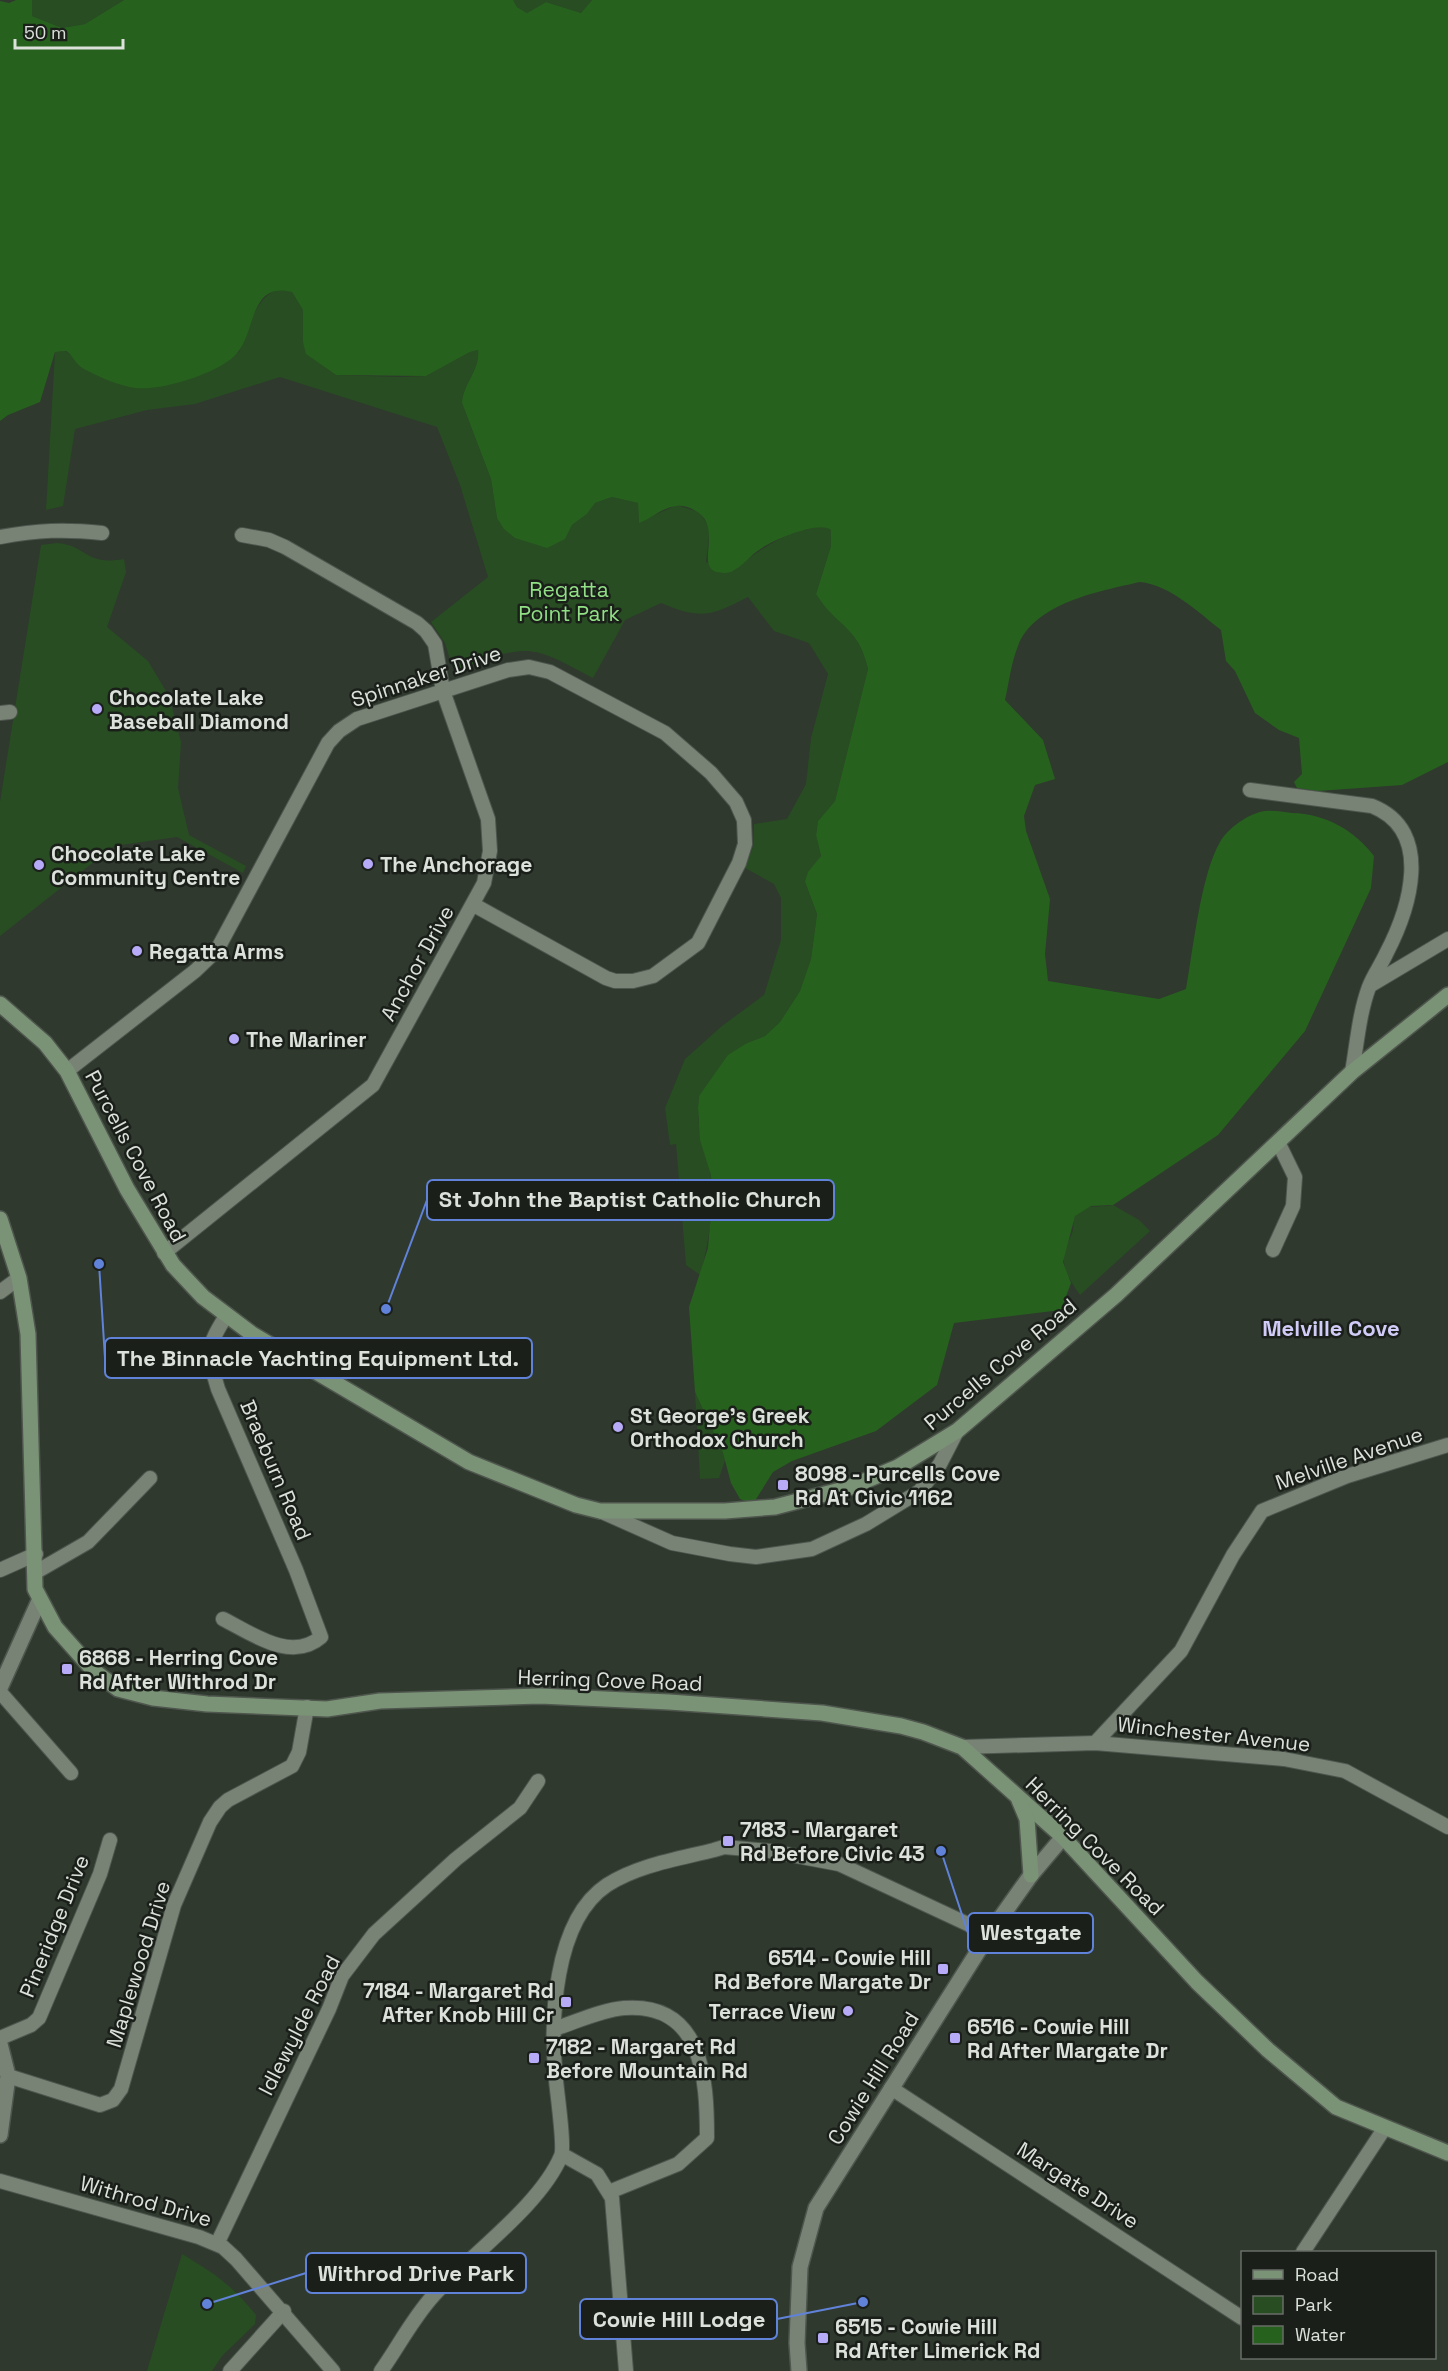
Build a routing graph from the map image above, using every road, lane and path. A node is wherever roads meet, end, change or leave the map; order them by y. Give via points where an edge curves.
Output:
1 (102, 533) dead end
2 (242, 535) dead end
3 (0, 537) edge
4 (443, 691) junction
5 (1250, 790) dead end
6 (474, 905) junction
7 (1448, 939) edge
8 (1369, 986) junction
9 (1448, 995) edge
10 (0, 1004) edge
11 (67, 1071) junction
12 (1352, 1072) junction
13 (1278, 1142) junction
14 (0, 1219) edge
15 (1273, 1250) dead end
16 (164, 1254) junction
17 (19, 1278) junction
18 (0, 1292) edge
19 (226, 1316) junction
20 (957, 1431) junction
21 (1448, 1445) edge
22 (150, 1478) dead end
23 (600, 1511) junction
24 (36, 1554) junction
25 (0, 1570) edge
26 (36, 1572) junction
27 (39, 1601) junction
28 (223, 1618) dead end
29 (0, 1690) edge
30 (307, 1707) junction
31 (1095, 1743) junction
32 (962, 1747) junction
33 (71, 1773) dead end
34 (538, 1781) dead end
35 (1018, 1797) junction
36 (1448, 1827) edge
37 (1063, 1837) junction
38 (110, 1840) dead end
39 (1031, 1875) junction
40 (989, 1934) junction
41 (554, 2029) junction
42 (0, 2038) edge
43 (0, 2044) edge
44 (8, 2076) junction
45 (891, 2088) junction
46 (1384, 2129) junction
47 (0, 2135) edge
48 (1448, 2153) edge
49 (562, 2155) junction
50 (0, 2181) edge
51 (609, 2192) junction
52 (217, 2244) junction
53 (1304, 2251) edge
54 (284, 2311) junction
55 (1241, 2317) edge
56 (230, 2371) edge
57 (333, 2371) edge
58 (381, 2371) edge
59 (626, 2371) edge
60 (800, 2371) edge

1 - 3 street via 42,529
2 - 4 street, Anchor Drive via 285,547 420,626 435,644
4 - 6 street, Anchor Drive via 490,825 488,871
4 - 6 street, Spinnaker Drive via 514,668 550,672 665,734 698,759 736,802 745,827 743,854 698,943 667,968 645,979 606,978
4 - 11 street, Spinnaker Drive via 357,719 339,730 328,743 217,950
5 - 8 street via 1372,806 1389,816 1405,835 1412,858 1406,908
6 - 16 street, Anchor Drive via 372,1085
7 - 8 street
8 - 12 street
9 - 12 main road, Purcells Cove Road
10 - 11 main road, Purcells Cove Road via 45,1043
11 - 16 main road, Purcells Cove Road
12 - 13 main road, Purcells Cove Road
13 - 15 street via 1295,1178 1293,1206
13 - 20 main road, Purcells Cove Road via 1116,1295
14 - 17 main road, Herring Cove Road
16 - 19 main road, Purcells Cove Road via 185,1281
17 - 18 street
17 - 24 main road, Herring Cove Road via 28,1335
19 - 23 main road, Purcells Cove Road via 361,1401 469,1462
19 - 28 street, Braeburn Road via 210,1342 210,1362 321,1637 294,1647 281,1646
20 - 23 main road, Purcells Cove Road via 927,1452 848,1488 775,1507
20 - 23 street via 920,1491 866,1524 812,1549 756,1557 730,1554 672,1543
21 - 31 street, Melville Avenue via 1347,1476 1262,1511 1233,1555 1181,1652
22 - 26 street via 88,1542
24 - 25 street
24 - 26 main road, Herring Cove Road
26 - 27 main road, Herring Cove Road
27 - 29 street
27 - 30 main road, Herring Cove Road via 55,1627 94,1671 118,1689 153,1698 207,1704
29 - 33 street
30 - 32 main road, Herring Cove Road via 540,1696 669,1702 862,1718 901,1725
30 - 44 street, Maplewood Drive via 296,1761 287,1770 222,1804 210,1822 174,1905 117,2096 100,2105
31 - 32 street, Winchester Avenue
31 - 36 street, Winchester Avenue via 1284,1759 1345,1771
32 - 35 main road, Herring Cove Road
34 - 52 street, Idlewylde Road via 520,1808 456,1859 374,1934 342,1976
35 - 37 main road, Herring Cove Road
35 - 39 main road via 1027,1819
37 - 39 street, Cowie Hill Road
37 - 46 main road, Herring Cove Road via 1197,1982 1268,2050 1336,2108
38 - 42 street, Pineridge Drive via 96,1884 39,2018
39 - 40 street, Cowie Hill Road
40 - 41 street via 839,1864 771,1851 714,1850 643,1868 606,1886 585,1908 571,1933 559,1977
40 - 45 street, Cowie Hill Road
41 - 49 street
41 - 51 street via 623,2008 655,2009 681,2025 702,2061 707,2138 678,2164
43 - 44 street
44 - 47 street
45 - 55 street, Margate Drive
45 - 60 street, Cowie Hill Road via 816,2208 800,2267
46 - 48 main road, Herring Cove Road
46 - 53 street
49 - 51 street via 590,2168
49 - 58 street via 534,2197 432,2297
50 - 52 street, Withrod Drive
51 - 59 street
52 - 54 street, Withrod Drive
54 - 56 street
54 - 57 street, Withrod Drive

